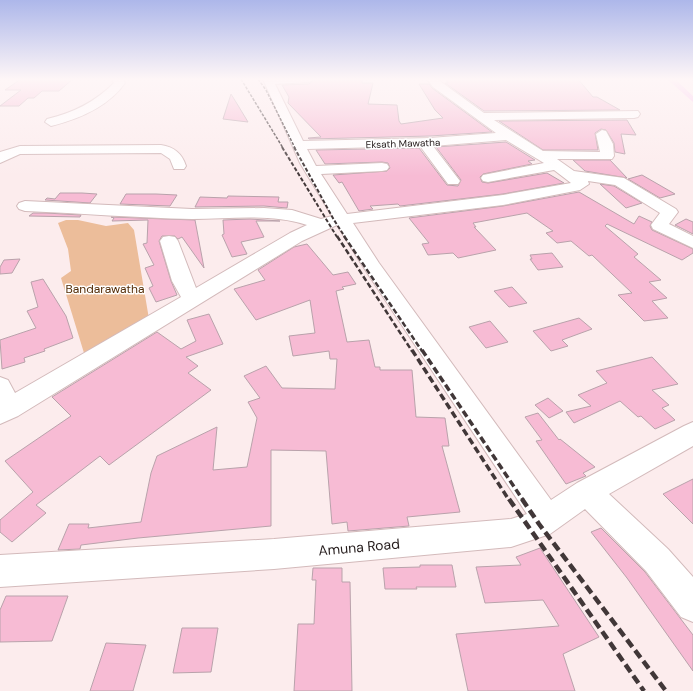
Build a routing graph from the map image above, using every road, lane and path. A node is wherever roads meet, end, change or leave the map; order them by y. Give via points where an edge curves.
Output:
1 (82, 111) edge
2 (283, 111) edge
3 (474, 111) edge
4 (634, 114) dead end
5 (482, 117) junction
6 (51, 122) dead end
7 (602, 134) dead end
8 (508, 136) junction
9 (424, 143) junction
10 (299, 145) junction
11 (537, 155) junction
12 (0, 159) edge
13 (179, 166) dead end
14 (558, 166) junction
15 (382, 167) dead end
16 (313, 170) junction
17 (488, 178) dead end
18 (578, 180) junction
19 (452, 181) dead end
20 (25, 206) dead end
21 (332, 222) junction
22 (169, 241) dead end
23 (693, 243) edge
24 (192, 299) junction
25 (0, 386) edge
26 (5, 411) edge
27 (693, 433) edge
28 (586, 492) junction
29 (547, 518) junction
30 (0, 570) edge
31 (693, 606) edge

1 - 6 street via 67,119
2 - 10 street
3 - 5 street
4 - 5 street
5 - 8 street
7 - 11 street via 606,144 606,156
8 - 9 street, Eksath Mawatha
8 - 11 street
9 - 10 street, Eksath Mawatha
9 - 19 street
10 - 16 street
11 - 14 street
12 - 13 street via 8,153 20,150 161,149 168,150 178,158
14 - 17 street
14 - 18 street
15 - 16 street
16 - 21 street
18 - 21 street via 575,187 503,200
18 - 23 street via 619,181 670,212 659,225
20 - 21 street via 192,214 264,213
21 - 24 street via 296,237
21 - 29 street via 371,265
22 - 24 street via 182,281
24 - 26 street
25 - 26 street
27 - 28 street, Amuna Road
28 - 29 street, Amuna Road
28 - 31 street via 645,548 683,589
29 - 30 street, Amuna Road via 528,528 494,535 266,554

